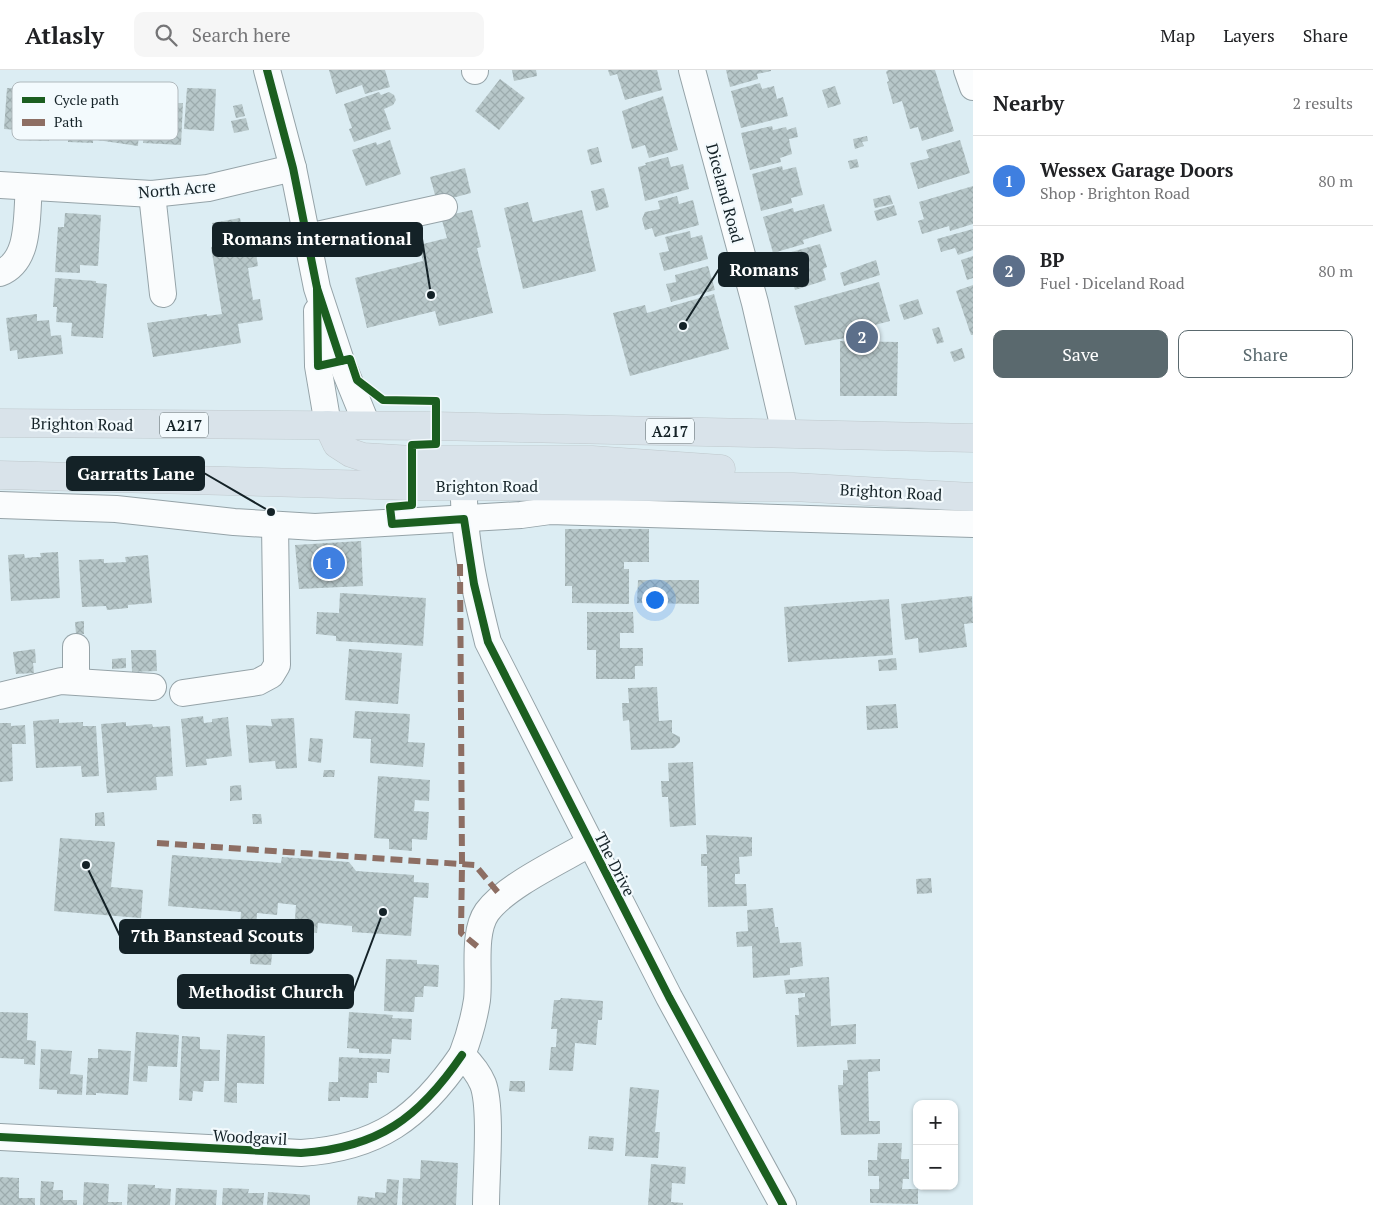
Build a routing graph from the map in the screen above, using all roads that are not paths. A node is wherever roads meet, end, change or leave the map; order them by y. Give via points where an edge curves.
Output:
1 (266, 70) edge
2 (692, 70) edge
3 (967, 70) edge
4 (973, 87) edge
5 (293, 168) junction
6 (0, 185) edge
7 (29, 188) junction
8 (152, 194) junction
9 (444, 207) dead end
10 (308, 237) junction
11 (0, 273) edge
12 (318, 288) junction
13 (163, 294) dead end
14 (0, 423) edge
15 (328, 425) junction
16 (367, 425) junction
17 (784, 434) junction
18 (973, 438) edge
19 (0, 475) edge
20 (464, 486) junction
21 (793, 486) junction
22 (973, 497) edge
23 (0, 505) edge
24 (464, 519) junction
25 (275, 524) junction
26 (973, 524) edge
27 (76, 647) dead end
28 (76, 680) junction
29 (153, 687) dead end
30 (183, 693) dead end
31 (2, 695) edge
32 (589, 844) junction
33 (462, 1055) junction
34 (0, 1137) edge
35 (486, 1205) edge
36 (783, 1205) edge

1 - 5 street
2 - 17 street, Diceland Road via 755,303
3 - 4 street
5 - 8 street, North Acre via 208,188
5 - 10 street
6 - 7 street, North Acre
7 - 8 street, North Acre
7 - 11 street via 22,253 10,269
8 - 13 street
9 - 10 street
10 - 12 street
12 - 15 street via 318,366
12 - 16 street via 341,361
14 - 15 highway, Brighton Road / A217
15 - 16 highway, Brighton Road / A217
15 - 21 highway via 337,444 363,457 602,461 731,470
16 - 17 highway, Brighton Road / A217
17 - 18 highway, Brighton Road / A217
19 - 20 highway, Brighton Road
20 - 21 highway, Brighton Road
20 - 24 street, The Drive
21 - 22 highway, Brighton Road
23 - 25 street, Brighton Road via 116,509
24 - 25 street, Brighton Road via 325,526
24 - 26 street, Brighton Road via 550,511
24 - 32 street, The Drive via 474,584 488,642
25 - 30 street via 277,665 271,675 258,682
27 - 28 street
28 - 29 street
28 - 31 street
32 - 33 street, Woodgavil via 501,896 486,914 478,947 477,998 472,1030
32 - 36 street, The Drive
33 - 34 street, Woodgavil via 442,1085 419,1107 368,1141 333,1151 301,1153
33 - 35 street via 477,1071 483,1086

